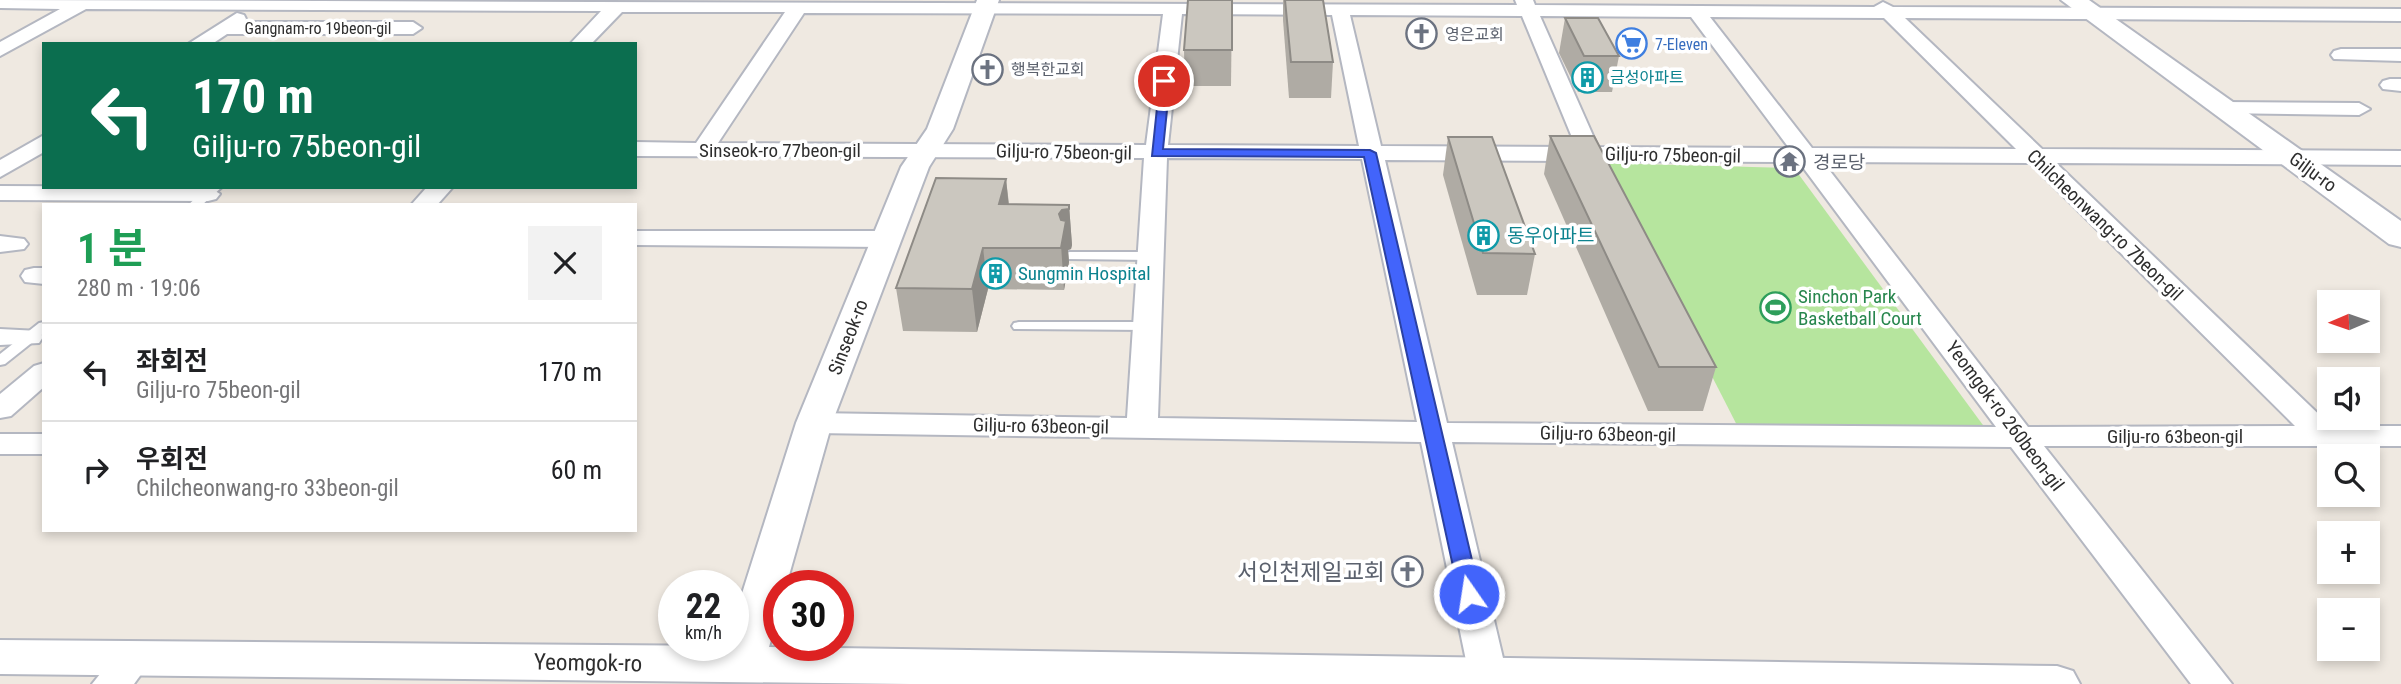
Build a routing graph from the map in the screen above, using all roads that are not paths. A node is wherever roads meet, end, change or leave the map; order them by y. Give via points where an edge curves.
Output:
1 (2279, 0) edge
2 (263, 2) edge
3 (0, 3) edge
4 (620, 3) edge
5 (82, 4) junction
6 (987, 4) edge
7 (1526, 5) edge
8 (441, 6) junction
9 (1883, 6) edge
10 (798, 7) junction
11 (2082, 7) edge
12 (1173, 9) junction
13 (1340, 10) junction
14 (1698, 12) junction
15 (2304, 15) junction
16 (2354, 15) junction
17 (2401, 15) edge
18 (223, 28) junction
19 (413, 28) junction
20 (2398, 37) edge
21 (201, 42) edge
22 (396, 42) edge
23 (582, 42) edge
24 (0, 50) edge
25 (2341, 55) dead end
26 (2401, 55) edge
27 (2224, 108) junction
28 (2359, 108) dead end
29 (42, 144) edge
30 (0, 145) edge
31 (637, 149) edge
32 (702, 150) junction
33 (924, 151) junction
34 (1156, 153) junction
35 (1370, 153) junction
36 (1590, 154) junction
37 (1809, 156) junction
38 (2035, 158) junction
39 (2295, 158) junction
40 (2401, 158) edge
41 (0, 170) edge
42 (439, 189) edge
43 (0, 193) edge
44 (206, 195) edge
45 (425, 203) edge
46 (2401, 237) edge
47 (637, 238) edge
48 (886, 239) junction
49 (1070, 256) dead end
50 (1151, 257) junction
51 (1019, 326) dead end
52 (1147, 326) junction
53 (36, 331) edge
54 (0, 337) edge
55 (0, 361) edge
56 (42, 374) edge
57 (0, 409) edge
58 (814, 423) junction
59 (1142, 427) junction
60 (1432, 430) junction
61 (2019, 436) junction
62 (2323, 436) junction
63 (2401, 436) edge
64 (0, 444) edge
65 (42, 444) edge
66 (0, 657) edge
67 (122, 671) edge
68 (738, 674) edge
69 (1488, 675) junction
70 (2057, 684) edge
71 (2213, 684) edge

1 - 15 street
2 - 5 street
2 - 8 street
2 - 18 street
3 - 5 street
4 - 8 street
4 - 10 street
4 - 23 street
5 - 24 street
6 - 10 street
6 - 12 street
6 - 33 street, Sinseok-ro via 940,129
7 - 13 street
7 - 14 street
7 - 36 street
8 - 19 street, Gangnam-ro 19beon-gil
9 - 11 street
9 - 14 street
9 - 38 street, Chilcheonwang-ro 7beon-gil
10 - 32 street
11 - 15 street
11 - 27 main road, Gilju-ro
12 - 13 street
12 - 34 street
13 - 35 street
14 - 37 street, Yeomgok-ro 260beon-gil
15 - 16 street
16 - 17 street
16 - 20 street
18 - 19 street, Gangnam-ro 19beon-gil
18 - 21 street
19 - 22 street, Gangnam-ro 19beon-gil
25 - 26 street
27 - 28 street
27 - 39 main road, Gilju-ro
29 - 30 street
29 - 41 street
31 - 32 street, Sinseok-ro 77beon-gil
32 - 33 street, Sinseok-ro 77beon-gil
33 - 34 street, Gilju-ro 75beon-gil
33 - 48 street, Sinseok-ro
34 - 35 street, Gilju-ro 75beon-gil
34 - 50 street
35 - 36 street, Gilju-ro 75beon-gil
35 - 60 street
36 - 37 street, Gilju-ro 75beon-gil
37 - 38 street, Gilju-ro 75beon-gil
37 - 61 street, Yeomgok-ro 260beon-gil
38 - 39 street, Gilju-ro 75beon-gil
38 - 62 street, Chilcheonwang-ro 7beon-gil
39 - 40 street, Gilju-ro 75beon-gil
39 - 46 main road, Gilju-ro
42 - 45 street
43 - 44 street
47 - 48 street
48 - 58 street, Sinseok-ro
49 - 50 lane
50 - 52 street
51 - 52 lane
52 - 59 street
53 - 54 street
53 - 55 lane
56 - 57 street
58 - 59 street, Gilju-ro 63beon-gil
58 - 68 street, Sinseok-ro
59 - 60 street, Gilju-ro 63beon-gil
60 - 61 street, Gilju-ro 63beon-gil via 1743,437
60 - 69 street
61 - 62 street, Gilju-ro 63beon-gil
61 - 71 street, Yeomgok-ro 260beon-gil
62 - 63 street, Gilju-ro 63beon-gil
64 - 65 street
66 - 67 street, Yeomgok-ro
67 - 68 street, Yeomgok-ro
68 - 69 street, Yeomgok-ro
69 - 70 street, Yeomgok-ro

